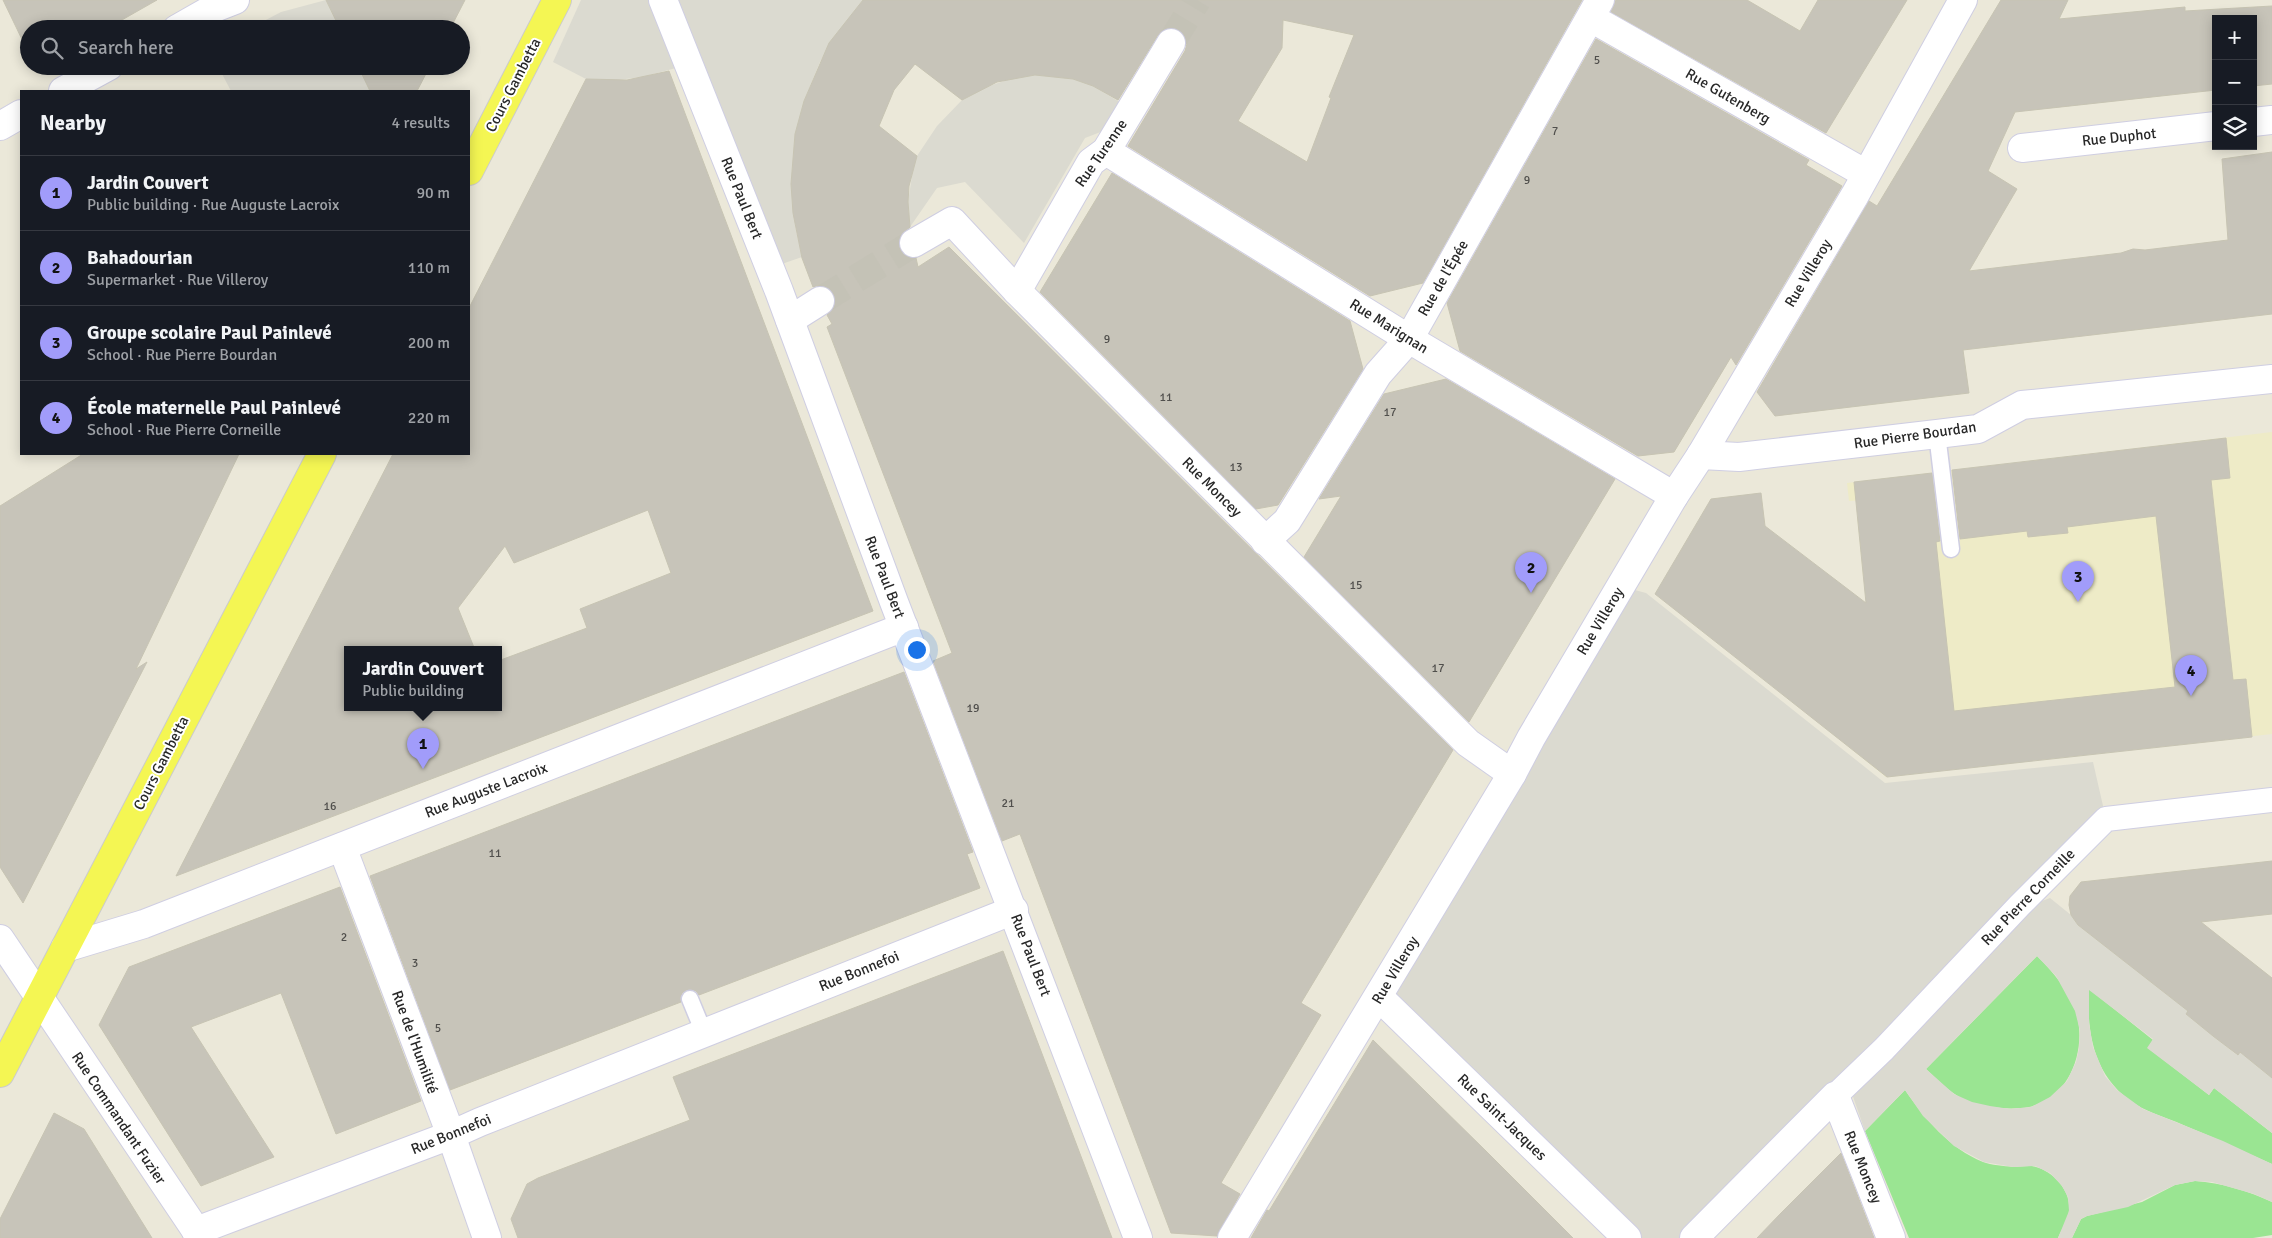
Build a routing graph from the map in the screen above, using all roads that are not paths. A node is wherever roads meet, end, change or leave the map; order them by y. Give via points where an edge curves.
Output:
1 (235, 0) edge
2 (557, 0) edge
3 (663, 0) edge
4 (1963, 0) edge
5 (1596, 9) edge
6 (194, 20) edge
7 (1171, 43) tunnel mouth
8 (92, 75) edge
9 (65, 90) edge
10 (20, 115) edge
11 (2272, 120) edge
12 (2257, 122) edge
13 (0, 126) edge
14 (2212, 126) edge
15 (2022, 148) dead end
16 (1106, 151) junction
17 (470, 169) edge
18 (1866, 174) junction
19 (914, 243) tunnel mouth
20 (1017, 291) junction
21 (820, 301) tunnel mouth
22 (790, 320) junction
23 (1409, 339) junction
24 (2272, 379) edge
25 (1937, 434) junction
26 (321, 455) edge
27 (1701, 455) junction
28 (1674, 496) junction
29 (1265, 541) junction
30 (1951, 548) dead end
31 (904, 627) junction
32 (1512, 774) junction
33 (2272, 800) edge
34 (342, 847) junction
35 (1014, 910) junction
36 (0, 939) edge
37 (66, 948) junction
38 (1380, 994) junction
39 (40, 996) junction
40 (690, 999) dead end
41 (704, 1033) junction
42 (0, 1073) edge
43 (1835, 1096) junction
44 (450, 1135) junction
45 (198, 1234) edge
46 (487, 1238) edge
47 (1138, 1238) edge
48 (1232, 1238) edge
49 (1627, 1238) edge
50 (1694, 1238) edge
51 (1891, 1238) edge

1 - 6 street
2 - 17 main road, Cours Gambetta
3 - 22 street, Rue Paul Bert
4 - 18 street, Rue Villeroy
5 - 18 street, Rue Gutenberg
5 - 23 street, Rue de l'Épée
7 - 16 street, Rue Turenne via 1120,120
8 - 9 street
10 - 13 street
11 - 12 street
14 - 15 street, Rue Duphot
16 - 20 street, Rue Turenne via 1091,162
16 - 23 street, Rue Marignan
18 - 27 street, Rue Villeroy
19 - 20 street, Rue Moncey via 952,221
20 - 29 street, Rue Moncey
21 - 22 street
22 - 31 street, Rue Paul Bert
23 - 28 street, Rue Marignan
23 - 29 street, Rue de l'Épée via 1378,374 1287,521
24 - 25 street, Rue Pierre Bourdan via 2022,405 1978,428
25 - 27 street, Rue Pierre Bourdan via 1738,457
25 - 30 lane
26 - 37 main road, Cours Gambetta
27 - 28 street, Rue Villeroy
28 - 32 street, Rue Villeroy
29 - 32 street, Rue Moncey via 1468,743
31 - 34 street, Rue Auguste Lacroix
31 - 35 street, Rue Paul Bert
32 - 38 street, Rue Villeroy
33 - 43 street, Rue Pierre Corneille via 2106,819
34 - 37 street, Rue Auguste Lacroix via 144,924
34 - 44 street, Rue de l'Humilité
35 - 41 street, Rue Bonnefoi
35 - 47 street, Rue Paul Bert
36 - 39 street, Rue Commandant Fuzier
37 - 39 main road, Cours Gambetta
38 - 48 street, Rue Villeroy
38 - 49 street, Rue Saint-Jacques via 1380,998
39 - 42 main road, Cours Gambetta
39 - 45 street, Rue Commandant Fuzier
40 - 41 lane
41 - 44 street, Rue Bonnefoi
43 - 50 street
43 - 51 street, Rue Moncey
44 - 45 street, Rue Bonnefoi
44 - 46 street, Rue de l'Humilité

